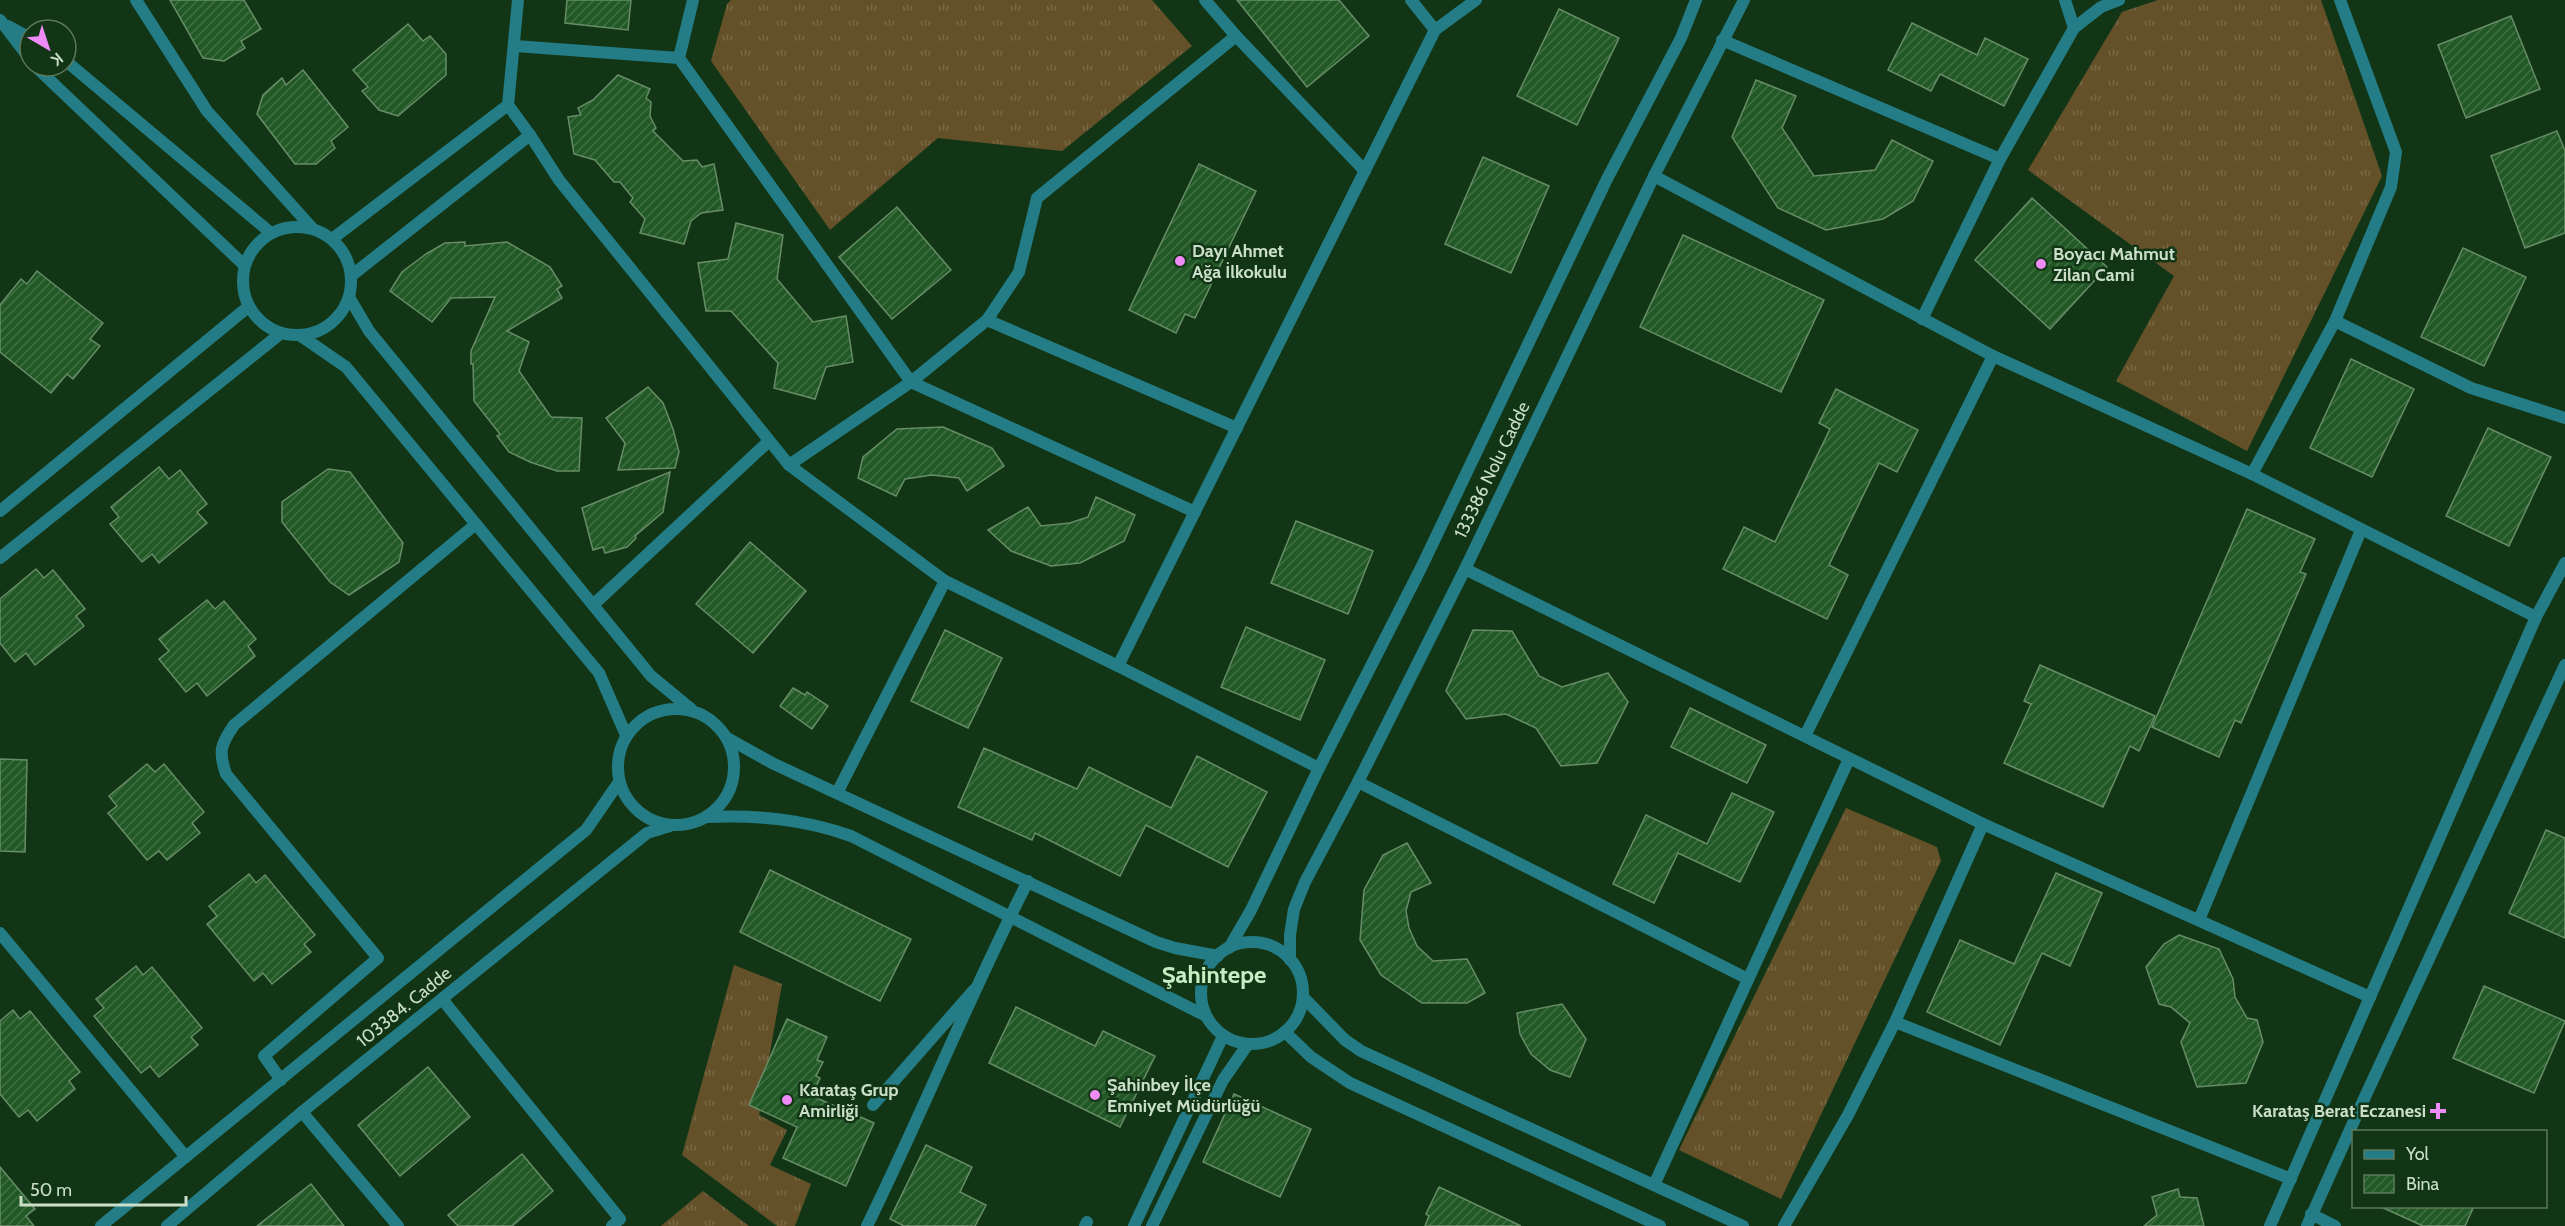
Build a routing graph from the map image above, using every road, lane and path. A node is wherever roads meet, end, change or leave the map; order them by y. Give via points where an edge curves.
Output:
1 (136, 0) edge
2 (518, 0) edge
3 (693, 0) edge
4 (1205, 0) edge
5 (1411, 0) edge
6 (1476, 0) edge
7 (1696, 0) edge
8 (1744, 0) edge
9 (2065, 0) edge
10 (2119, 0) edge
11 (2340, 0) edge
12 (2, 22) edge
13 (2074, 28) junction
14 (1435, 30) junction
15 (18, 31) edge
16 (1236, 36) junction
17 (1722, 40) junction
18 (18, 43) edge
19 (515, 46) junction
20 (679, 58) junction
21 (78, 71) edge
22 (48, 78) edge
23 (508, 105) junction
24 (530, 135) junction
25 (2000, 159) junction
26 (1365, 171) junction
27 (1654, 176) junction
28 (313, 229) junction
29 (271, 233) junction
30 (332, 239) junction
31 (244, 265) junction
32 (351, 276) junction
33 (349, 297) junction
34 (248, 307) junction
35 (1922, 319) junction
36 (987, 320) junction
37 (2335, 321) junction
38 (280, 334) junction
39 (302, 336) junction
40 (1993, 357) junction
41 (911, 382) junction
42 (2565, 418) edge
43 (1237, 428) junction
44 (769, 441) junction
45 (789, 465) junction
46 (2252, 474) junction
47 (0, 511) edge
48 (1195, 512) junction
49 (476, 524) junction
50 (2361, 530) junction
51 (0, 558) edge
52 (2565, 563) edge
53 (1465, 569) junction
54 (945, 581) junction
55 (593, 605) junction
56 (2536, 617) junction
57 (2565, 665) edge
58 (1118, 666) junction
59 (691, 710) junction
60 (626, 735) junction
61 (1805, 736) junction
62 (729, 739) junction
63 (1849, 759) junction
64 (1319, 768) junction
65 (619, 782) junction
66 (1358, 782) junction
67 (837, 793) junction
68 (707, 817) junction
69 (1983, 824) junction
70 (670, 825) junction
71 (1029, 881) junction
72 (1010, 917) junction
73 (2199, 920) junction
74 (0, 933) edge
75 (1229, 948) junction
76 (1218, 956) junction
77 (1290, 960) junction
78 (1748, 979) junction
79 (974, 989) junction
80 (1303, 997) junction
81 (2370, 997) junction
82 (442, 999) junction
83 (1206, 1016) junction
84 (1895, 1022) junction
85 (1285, 1032) junction
86 (1223, 1036) junction
87 (1248, 1044) junction
88 (281, 1080) junction
89 (873, 1105) dead end
90 (302, 1112) junction
91 (186, 1157) junction
92 (2291, 1179) junction
93 (1654, 1185) junction
94 (2309, 1220) edge
95 (101, 1226) edge
96 (167, 1226) edge
97 (398, 1226) edge
98 (612, 1226) edge
99 (867, 1226) edge
100 (1134, 1226) edge
101 (1152, 1226) edge
102 (1660, 1226) edge
103 (1743, 1226) edge
104 (1785, 1226) edge
105 (2270, 1226) edge
106 (2335, 1226) edge

1 - 28 street via 207,111
2 - 19 street
3 - 20 street
4 - 16 street
5 - 14 street
6 - 14 street
7 - 64 street, 133386 Nolu Cadde via 1681,38 1607,179 1427,557
8 - 17 street, 133386 Nolu Cadde
9 - 13 street
10 - 13 street via 2101,7
11 - 37 street via 2396,152 2391,187
12 - 15 street
12 - 18 street
13 - 25 street
14 - 26 street
16 - 26 street
16 - 36 street via 1037,198 1018,272
17 - 25 street
17 - 27 street, 133386 Nolu Cadde
19 - 20 street
19 - 23 street
20 - 41 street
21 - 29 street
22 - 31 street
23 - 24 street
23 - 30 street
24 - 32 street
24 - 44 street via 559,180
25 - 35 street
26 - 43 street
27 - 35 street
27 - 53 street, 133386 Nolu Cadde
28 - 29 street via 292,227
28 - 30 street
29 - 31 street via 254,246
30 - 32 street via 345,255
31 - 34 street via 242,286
32 - 33 street
33 - 39 street via 339,316 322,330
33 - 55 street via 369,331
34 - 38 street via 261,324
34 - 47 street
35 - 40 street
36 - 41 street
36 - 43 street
37 - 42 street via 2471,388
37 - 46 street
38 - 39 street
38 - 51 street
39 - 49 street via 346,367
40 - 46 street
40 - 61 street
41 - 45 street
41 - 48 street
43 - 48 street
44 - 45 street
44 - 55 street
45 - 54 street
46 - 50 street
48 - 58 street
49 - 60 street via 598,673
49 - 88 street via 234,725 221,744 226,774 378,958 264,1056
50 - 56 street
50 - 73 street
52 - 56 street
53 - 61 street
53 - 66 street, 133386 Nolu Cadde
54 - 58 street
54 - 67 street
55 - 59 street via 651,676
56 - 81 street
57 - 94 street
58 - 64 street
59 - 60 street via 667,708 644,717
59 - 62 street via 713,720
60 - 65 street via 618,758
61 - 63 street
62 - 67 street
62 - 68 street via 735,760 733,783 723,802
63 - 69 street
63 - 78 street
64 - 75 street, 133386 Nolu Cadde
65 - 70 street via 630,803 648,819
65 - 88 street via 586,830
66 - 77 street, 133386 Nolu Cadde via 1294,909
66 - 78 street
67 - 71 street
68 - 70 street via 689,825
68 - 72 street via 771,817 826,827
69 - 73 street
69 - 84 street
70 - 82 street, 103384. Cadde via 647,833
71 - 72 street
71 - 76 street via 1156,942
72 - 79 street
72 - 83 street
73 - 81 street
74 - 91 street
75 - 76 street
75 - 77 street via 1268,945
76 - 83 street via 1203,977 1201,997
77 - 80 street via 1298,971
78 - 93 street
79 - 89 street
79 - 99 street
80 - 85 street via 1300,1010
80 - 93 street via 1361,1051
81 - 92 street
82 - 90 street, 103384. Cadde
82 - 98 street via 620,1219
83 - 86 street
84 - 92 street
84 - 104 street
85 - 87 street via 1268,1041
85 - 102 street via 1311,1057 1350,1083
86 - 87 street
86 - 100 street
87 - 101 street via 1222,1080
88 - 91 street
90 - 96 street, 103384. Cadde
90 - 97 street
91 - 95 street
92 - 105 street
93 - 103 street
94 - 106 street

